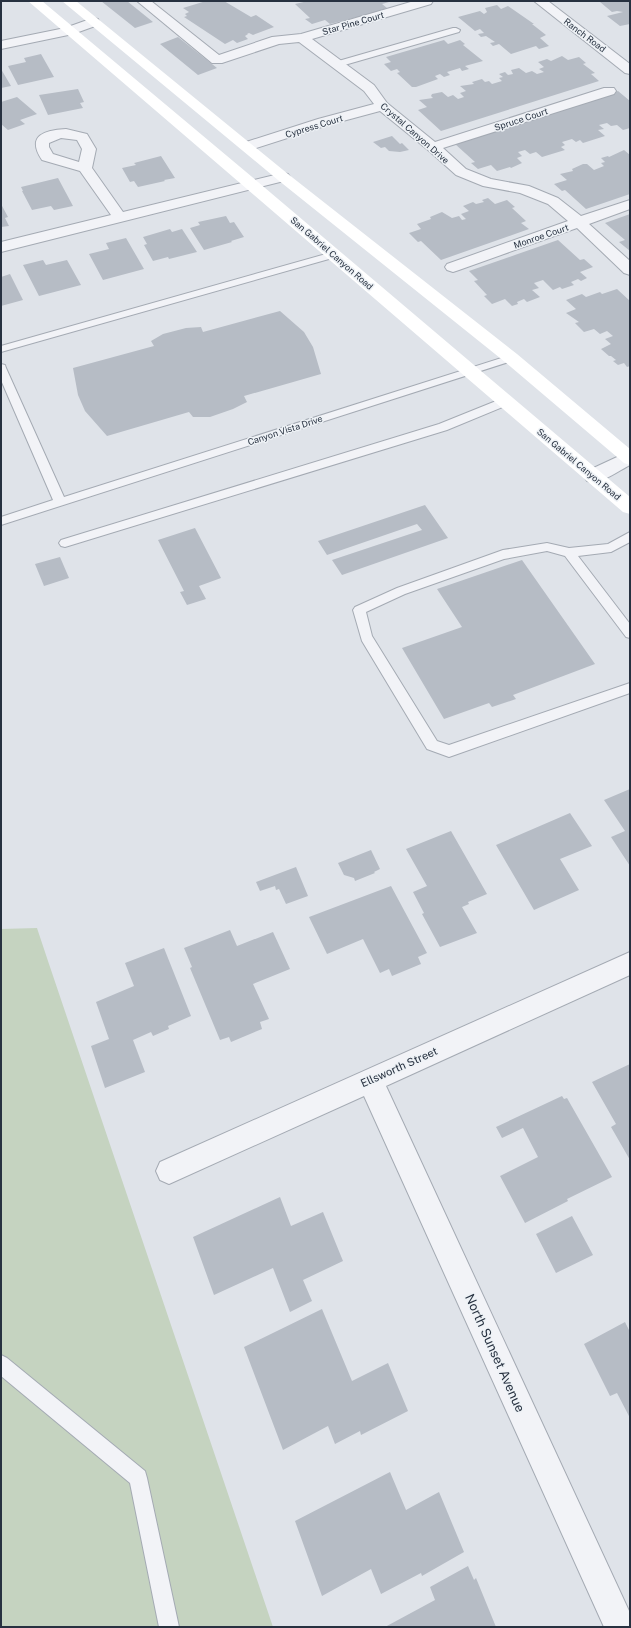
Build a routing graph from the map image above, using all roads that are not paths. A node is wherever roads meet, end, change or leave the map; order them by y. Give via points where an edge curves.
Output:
1 (34, 1) edge
2 (68, 1) edge
3 (143, 1) edge
4 (427, 1) edge
5 (540, 1) edge
6 (93, 22) junction
7 (456, 30) dead end
8 (68, 31) junction
9 (302, 38) junction
10 (1, 45) edge
11 (338, 64) junction
12 (630, 70) edge
13 (609, 91) dead end
14 (382, 106) junction
15 (248, 146) junction
16 (432, 147) junction
17 (85, 168) dead end
18 (283, 177) junction
19 (253, 185) junction
20 (630, 204) edge
21 (120, 218) junction
22 (579, 222) junction
23 (1, 247) edge
24 (333, 255) junction
25 (453, 267) dead end
26 (630, 270) edge
27 (1, 349) edge
28 (511, 358) junction
29 (1, 368) edge
30 (470, 370) junction
31 (506, 401) junction
32 (628, 454) edge
33 (593, 476) junction
34 (60, 502) junction
35 (630, 507) edge
36 (1, 521) edge
37 (630, 536) edge
38 (65, 543) dead end
39 (569, 553) junction
40 (630, 633) edge
41 (630, 688) edge
42 (630, 963) edge
43 (370, 1080) junction
44 (169, 1172) dead end
45 (1, 1364) edge
46 (621, 1616) edge
47 (169, 1627) edge

1 - 8 main road, San Gabriel Canyon Road
2 - 6 main road
3 - 9 street via 217,60 277,40
4 - 9 street, Star Pine Court
5 - 12 street, Ranch Road
6 - 8 street
6 - 15 main road
7 - 11 lane
8 - 10 street
8 - 19 main road, San Gabriel Canyon Road
9 - 11 street, Crystal Canyon Drive
11 - 14 street, Crystal Canyon Drive via 369,88
13 - 16 street, Spruce Court
14 - 15 street, Cypress Court
14 - 16 street, Crystal Canyon Drive
15 - 18 main road
16 - 22 street, Crystal Canyon Drive via 461,172 488,183 524,189 553,201
17 - 21 street
18 - 19 street
18 - 28 main road
19 - 21 street
19 - 24 main road, San Gabriel Canyon Road
20 - 22 street, Monroe Court
21 - 23 street
22 - 25 street, Monroe Court
22 - 26 street, Crystal Canyon Drive
24 - 27 lane
24 - 30 main road, San Gabriel Canyon Road
28 - 30 lane, Canyon Vista Drive
28 - 32 main road
29 - 34 lane
30 - 31 main road, San Gabriel Canyon Road
30 - 34 lane, Canyon Vista Drive
31 - 33 main road, San Gabriel Canyon Road
31 - 38 lane via 443,427
32 - 33 street
33 - 35 main road, San Gabriel Canyon Road
34 - 36 lane, Canyon Vista Drive
37 - 39 lane via 611,548
39 - 40 lane
39 - 41 lane via 547,547 503,556 401,591 359,610 366,637 432,745 450,751
42 - 43 street, Ellsworth Street
43 - 44 street, Ellsworth Street
43 - 46 street, North Sunset Avenue
45 - 47 lane via 138,1478

